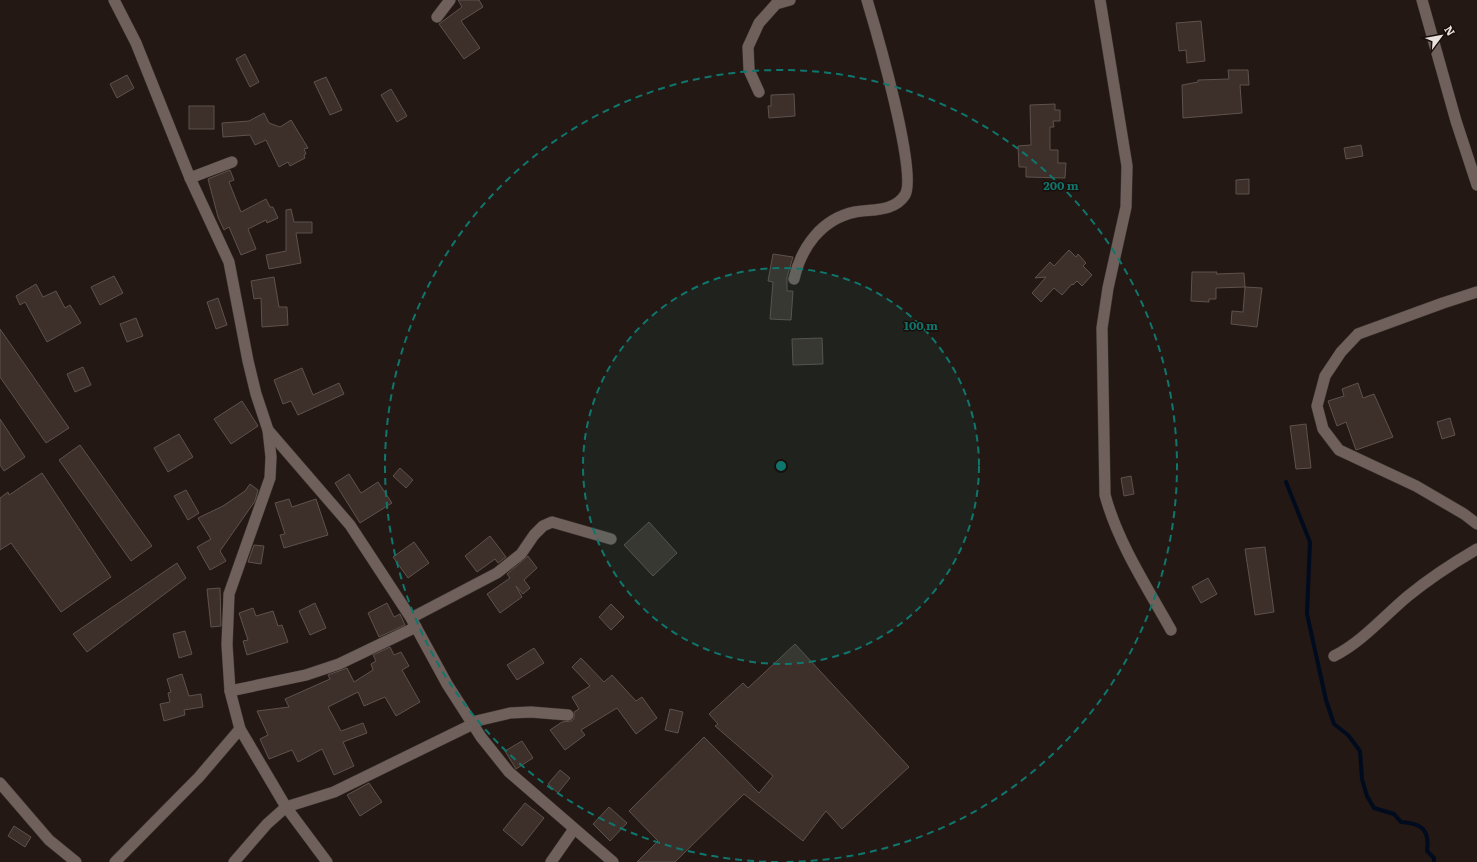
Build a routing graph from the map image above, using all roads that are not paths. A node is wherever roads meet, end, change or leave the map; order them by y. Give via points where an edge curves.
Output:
1 (114, 0) edge
2 (450, 0) edge
3 (790, 0) edge
4 (867, 0) edge
5 (1100, 0) edge
6 (1422, 0) edge
7 (437, 17) dead end
8 (759, 92) dead end
9 (232, 162) dead end
10 (190, 178) junction
11 (1477, 185) edge
12 (794, 279) dead end
13 (1477, 292) edge
14 (268, 430) junction
15 (1477, 524) edge
16 (611, 539) dead end
17 (1477, 549) edge
18 (413, 623) junction
19 (1171, 630) dead end
20 (1334, 656) dead end
21 (230, 691) junction
22 (568, 715) dead end
23 (472, 723) junction
24 (240, 729) junction
25 (0, 783) edge
26 (286, 807) junction
27 (574, 829) junction
28 (76, 862) edge
29 (115, 862) edge
30 (234, 862) edge
31 (327, 862) edge
32 (551, 862) edge
33 (613, 862) edge

1 - 10 street via 136,43
2 - 7 street
3 - 8 street via 776,4 759,23 748,47 749,70
4 - 12 street via 899,118 908,177 906,194 889,208 849,214 835,218 823,226 798,261
5 - 19 street via 1126,166 1126,206 1102,328 1105,495 1109,512 1123,541
6 - 11 street
9 - 10 street
10 - 14 street via 229,262 248,361
13 - 15 street via 1358,334 1325,376 1316,406 1323,429 1339,450 1416,486
14 - 18 street via 350,525
14 - 21 street via 270,478 229,594 227,645
16 - 18 street via 552,522 534,534 521,554 497,574
17 - 20 street via 1408,596 1347,650
18 - 21 street via 339,664 306,675
18 - 23 street
21 - 24 street
22 - 23 street via 510,713
23 - 26 street via 334,792
23 - 27 street via 509,772
24 - 26 street
24 - 29 street via 199,777
25 - 28 street via 49,840
26 - 30 street via 267,824
26 - 31 street
27 - 32 street
27 - 33 street

